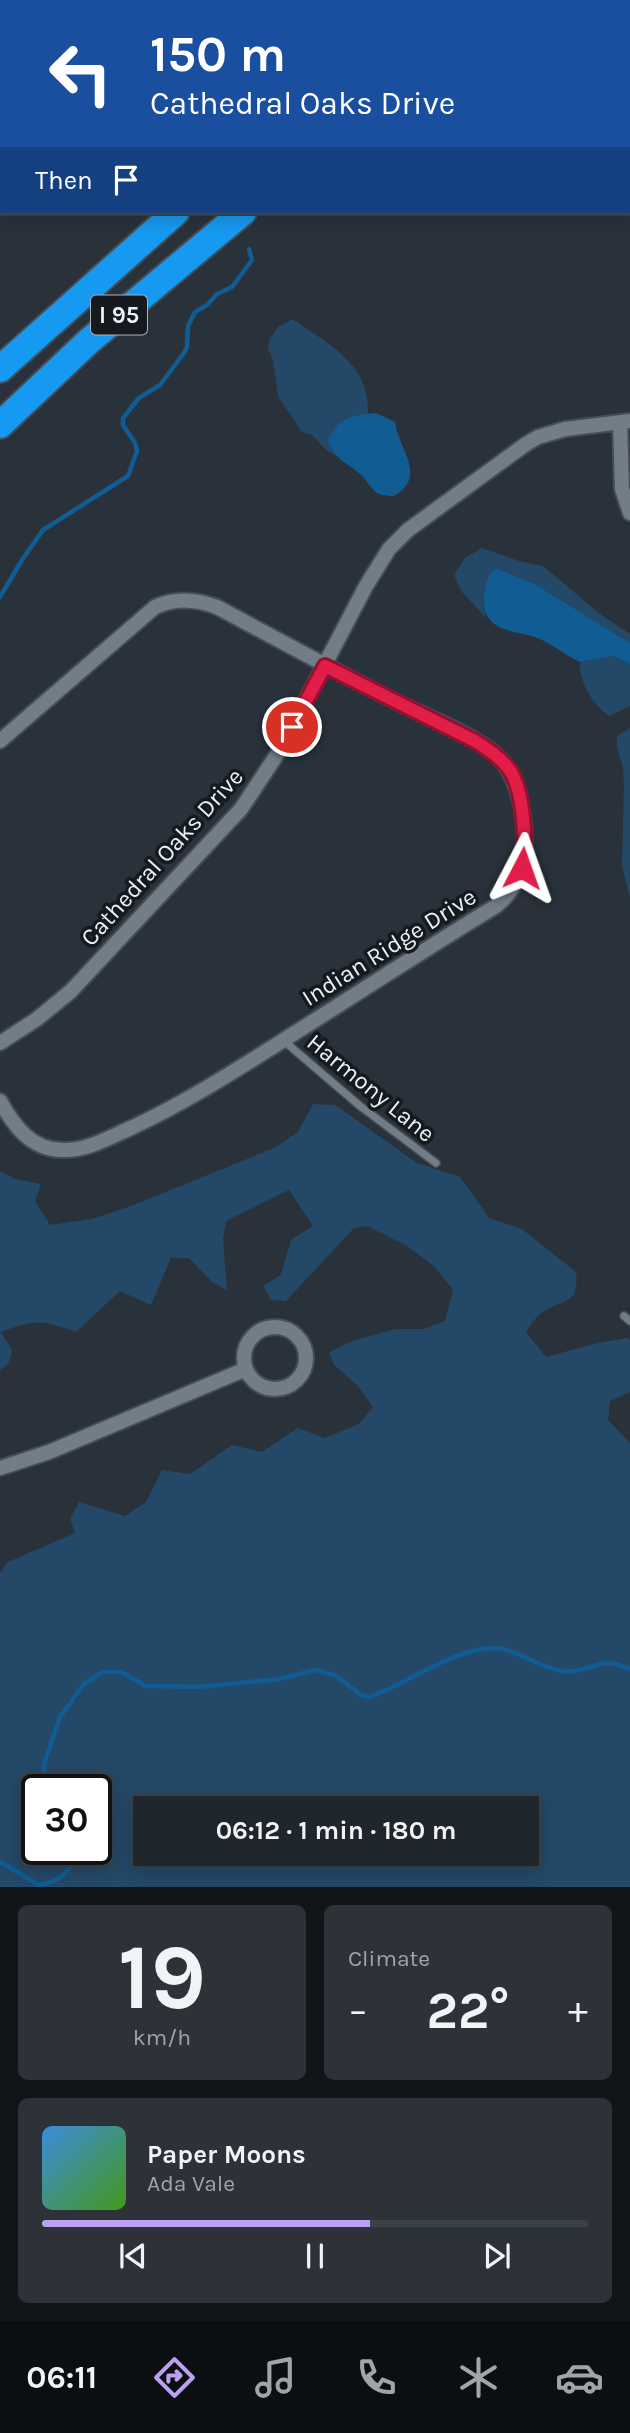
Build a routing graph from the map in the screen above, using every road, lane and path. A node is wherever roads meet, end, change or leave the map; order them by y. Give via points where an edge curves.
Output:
1 (174, 214) edge
2 (241, 214) edge
3 (0, 369) edge
4 (625, 422) edge
5 (0, 425) edge
6 (630, 513) edge
7 (325, 666) junction
8 (0, 741) edge
9 (283, 1040) junction
10 (0, 1044) edge
11 (0, 1101) edge
12 (436, 1164) dead end
13 (246, 1369) junction
14 (0, 1468) edge

1 - 3 highway, I 95
2 - 5 highway, I 95 via 89,341
4 - 6 street via 622,489
4 - 7 street, Cathedral Oaks Drive via 538,437 408,530 380,562
7 - 8 street, Indian Ridge Drive via 217,607 187,600 168,602 143,616
7 - 9 street, Indian Ridge Drive via 495,754 515,782 524,855 516,884 496,905
7 - 10 street, Cathedral Oaks Drive via 280,750 241,809 71,991
9 - 11 street, Indian Ridge Drive via 173,1108 84,1147 65,1150 37,1143 19,1130
9 - 12 lane, Harmony Lane
13 - 13 street via 264,1387 290,1386 304,1371 304,1346 290,1331 266,1328 247,1344
13 - 14 street

